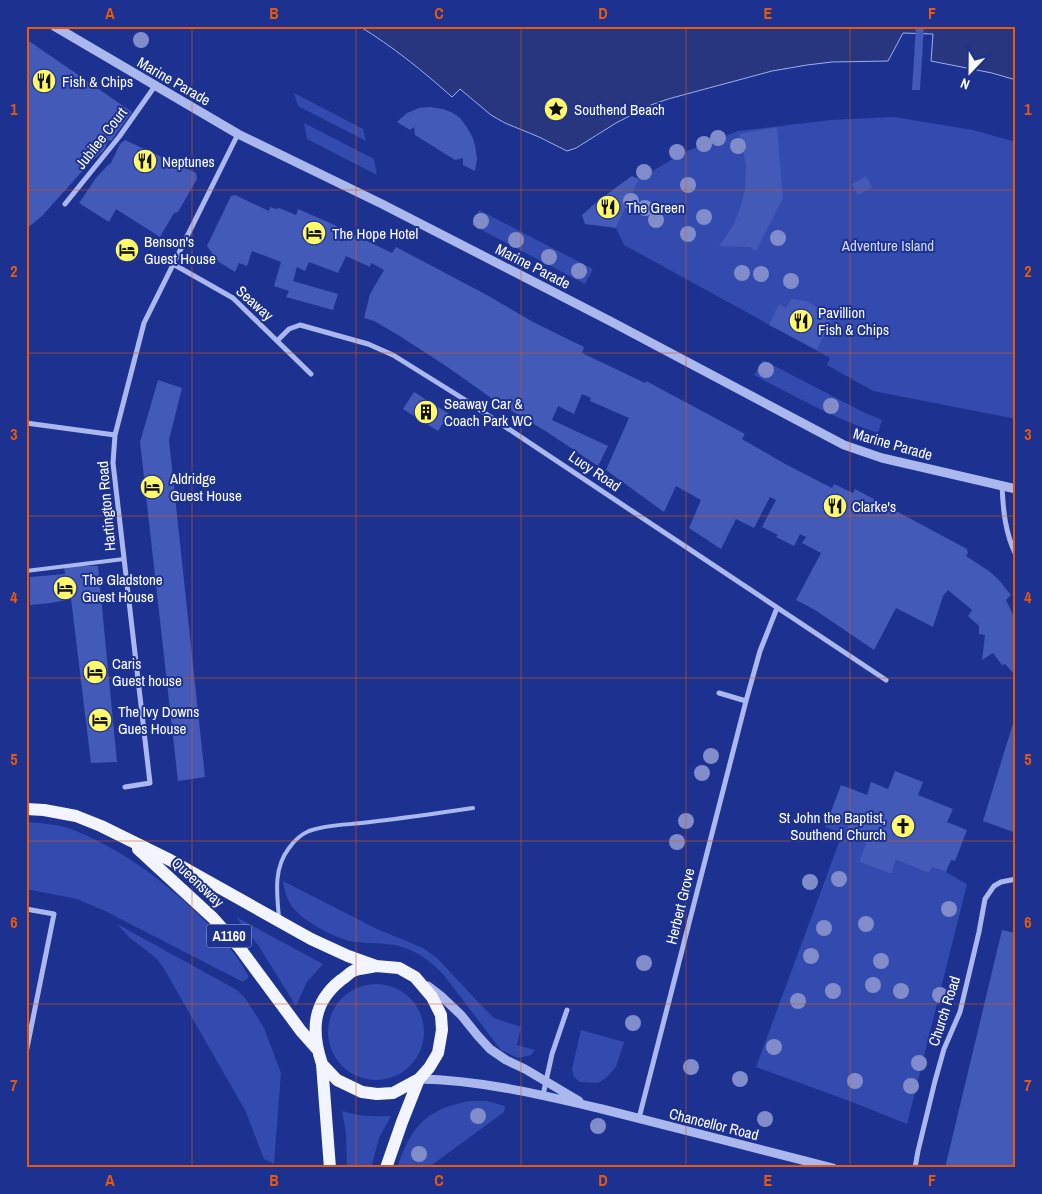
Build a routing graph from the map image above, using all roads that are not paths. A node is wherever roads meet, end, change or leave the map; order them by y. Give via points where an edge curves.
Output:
1 (54, 26) edge
2 (155, 86) junction
3 (238, 134) junction
4 (65, 204) dead end
5 (173, 264) junction
6 (277, 341) junction
7 (311, 374) dead end
8 (26, 423) edge
9 (115, 434) junction
10 (1002, 485) junction
11 (1016, 489) edge
12 (1016, 555) edge
13 (124, 559) junction
14 (26, 571) edge
15 (777, 608) junction
16 (886, 680) dead end
17 (719, 693) dead end
18 (746, 701) junction
19 (124, 788) dead end
20 (473, 808) dead end
21 (26, 809) edge
22 (125, 838) junction
23 (1016, 879) edge
24 (26, 910) edge
25 (279, 921) junction
26 (376, 966) junction
27 (415, 977) junction
28 (567, 1010) dead end
29 (318, 1049) junction
30 (26, 1053) edge
31 (322, 1064) junction
32 (419, 1079) junction
33 (546, 1082) junction
34 (542, 1095) junction
35 (588, 1106) junction
36 (638, 1118) junction
37 (330, 1168) edge
38 (386, 1168) edge
39 (833, 1168) edge
40 (915, 1168) edge

1 - 2 street, Marine Parade
2 - 3 street, Marine Parade
2 - 4 street, Jubilee Court
3 - 5 street, Hartington Road
3 - 10 street, Marine Parade via 610,321 844,445 882,458
5 - 6 street, Seaway via 233,298
5 - 9 street, Hartington Road via 144,323
6 - 7 street, Seaway
6 - 15 street, Lucy Road via 289,329 300,325 368,344 393,355
8 - 9 street
9 - 13 street, Hartington Road via 112,463
10 - 11 street, Marine Parade
10 - 12 street via 1005,525
13 - 14 lane
13 - 19 street, Hartington Road via 150,783
15 - 16 street, Lucy Road
15 - 18 street, Herbert Grove via 760,651
17 - 18 street
18 - 36 street, Herbert Grove
20 - 25 lane via 308,832 288,848 280,867 276,884
21 - 22 main road, Queensway / A1160 via 76,816
22 - 25 main road, Queensway / A1160
22 - 29 main road, Queensway / A1160 via 213,918
23 - 40 street, Church Road via 1000,882 985,899 960,1012 944,1049
24 - 30 street via 54,914
25 - 26 main road, Queensway / A1160 via 311,939
26 - 27 main road, Queensway via 399,968
26 - 29 main road, Queensway via 353,971 330,988 318,1011 315,1031
27 - 32 main road, Queensway via 432,997 441,1015 442,1030 438,1053
27 - 33 street, Chancellor Road via 462,1015 490,1049
28 - 33 street
29 - 31 main road, Queensway
31 - 32 main road, Queensway via 337,1080 362,1092 392,1092
31 - 37 main road, Queensway
32 - 34 street, Chancellor Road via 480,1084
32 - 38 main road, Queensway
33 - 34 street
33 - 35 street, Chancellor Road
34 - 35 street, Chancellor Road
35 - 36 street, Chancellor Road
36 - 39 street, Chancellor Road

